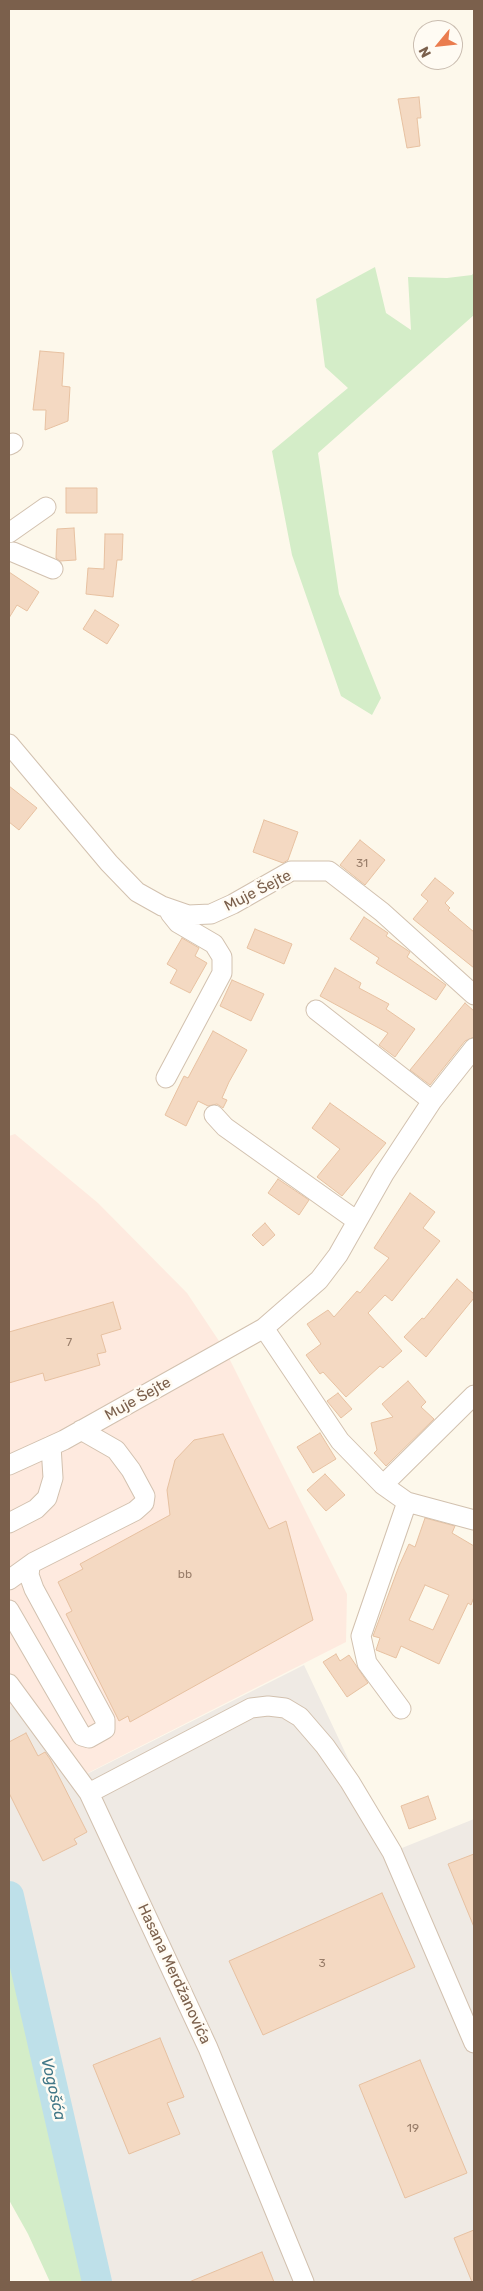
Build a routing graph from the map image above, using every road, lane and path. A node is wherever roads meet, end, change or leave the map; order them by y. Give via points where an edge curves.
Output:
1 (46, 507) dead end
2 (10, 545) edge
3 (34, 550) dead end
4 (53, 569) dead end
5 (9, 744) edge
6 (167, 907) junction
7 (474, 995) edge
8 (316, 1010) dead end
9 (474, 1048) edge
10 (166, 1078) dead end
11 (432, 1101) junction
12 (214, 1115) dead end
13 (357, 1221) junction
14 (264, 1328) junction
15 (474, 1395) edge
16 (82, 1430) junction
17 (52, 1446) junction
18 (9, 1465) edge
19 (383, 1485) junction
20 (407, 1502) junction
21 (474, 1520) edge
22 (9, 1523) edge
23 (30, 1567) junction
24 (9, 1580) edge
25 (9, 1610) edge
26 (9, 1684) edge
27 (401, 1709) dead end
28 (89, 1793) junction
29 (474, 2043) edge
30 (304, 2282) edge

1 - 2 street
2 - 3 street
2 - 4 street
5 - 6 street, Muje Šejte via 137,892
6 - 7 street, Muje Šejte via 188,916 211,914 291,872 329,871 382,912
6 - 10 street via 178,924 214,944 222,958 222,973
8 - 11 street
9 - 11 street, Muje Šejte
11 - 13 street, Muje Šejte
12 - 13 street via 225,1127
13 - 14 street, Muje Šejte via 319,1280
14 - 16 street, Muje Šejte
14 - 19 street via 340,1441
15 - 19 street
16 - 17 street, Muje Šejte
16 - 23 street via 116,1450 145,1496 144,1503 135,1511 34,1562
17 - 18 street, Muje Šejte
17 - 22 street via 53,1478 47,1498 36,1509
19 - 20 street
20 - 21 street
20 - 27 street via 361,1636 367,1664
23 - 24 street
23 - 25 street via 34,1589 106,1720 105,1729 98,1735 82,1736
26 - 28 street, Hasana Merdžanovića
28 - 29 street via 250,1708 285,1708 300,1717 350,1782 392,1852
28 - 30 street, Hasana Merdžanovića via 208,2048

